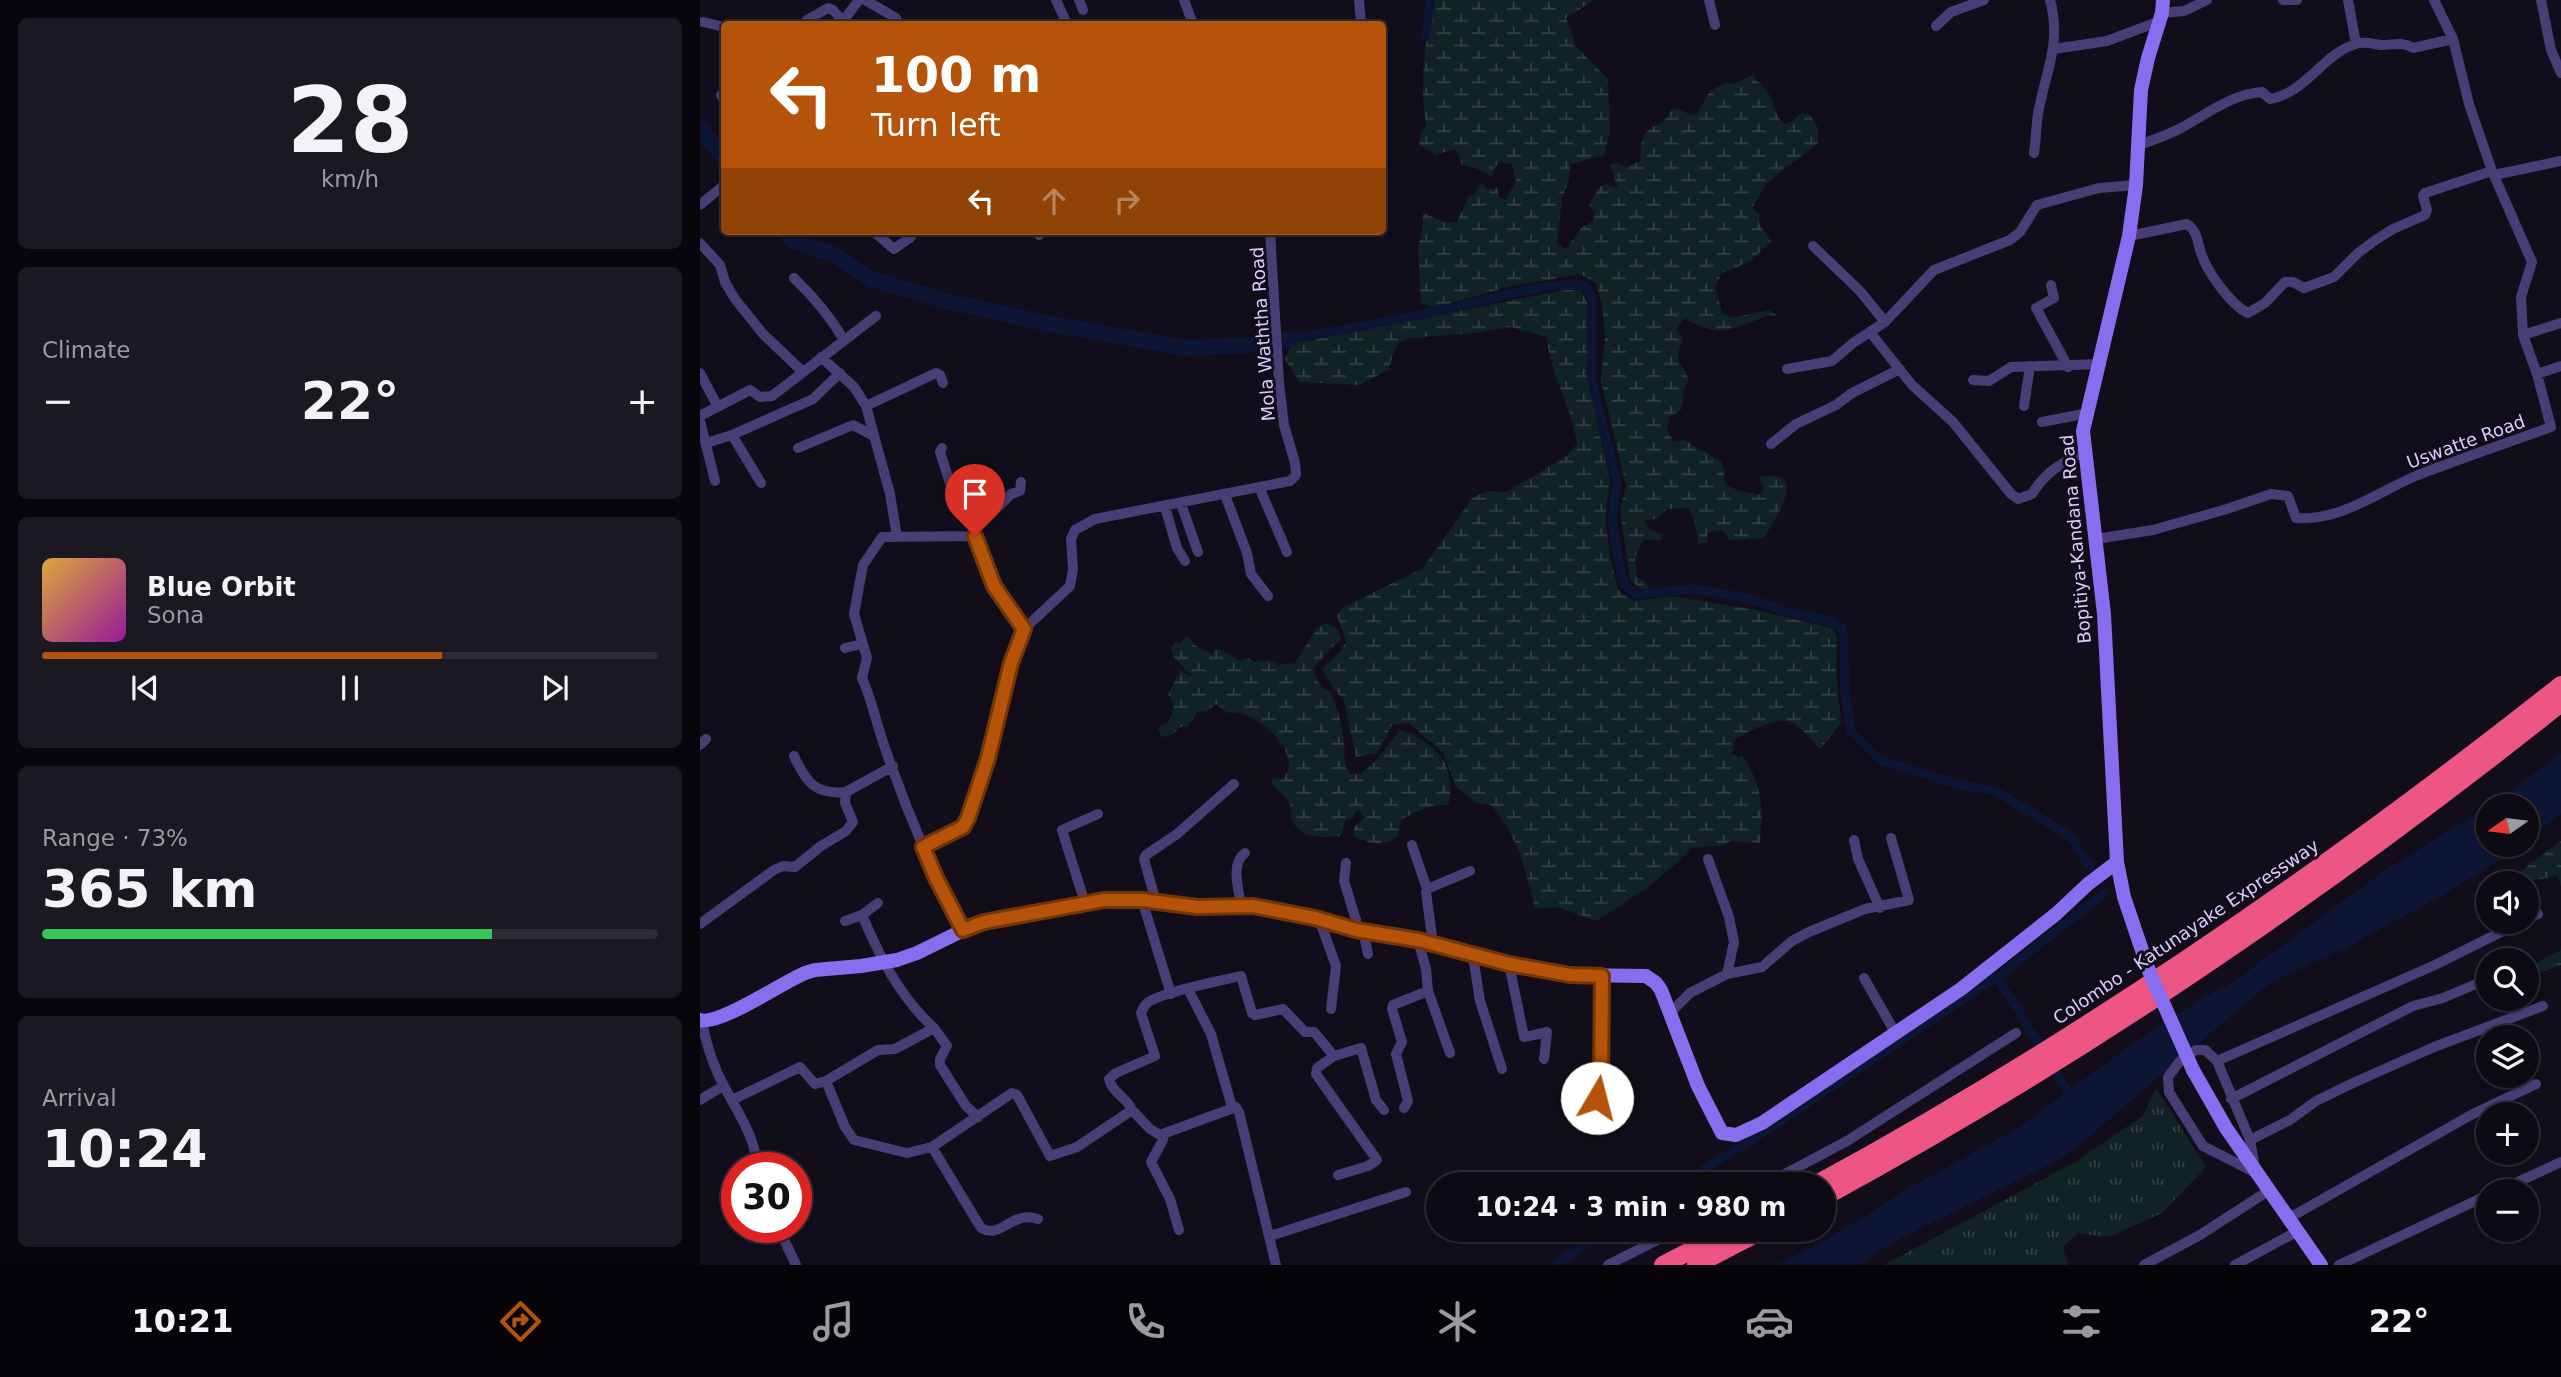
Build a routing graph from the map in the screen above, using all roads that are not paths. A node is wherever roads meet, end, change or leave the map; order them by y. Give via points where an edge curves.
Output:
1 (862, 0) edge
2 (1056, 0) edge
3 (1184, 0) edge
4 (1359, 0) edge
5 (1709, 0) edge
6 (1984, 0) edge
7 (2050, 0) edge
8 (2207, 0) edge
9 (2283, 0) edge
10 (2297, 0) edge
11 (2348, 0) edge
12 (2434, 0) edge
13 (2541, 0) edge
14 (2162, 11) edge
15 (807, 20) dead end
16 (842, 21) edge
17 (846, 21) edge
18 (897, 21) edge
19 (1066, 21) edge
20 (1191, 21) edge
21 (1361, 21) edge
22 (703, 22) dead end
23 (1715, 24) dead end
24 (721, 26) edge
25 (1936, 26) dead end
26 (2452, 39) junction
27 (2356, 44) junction
28 (2054, 49) junction
29 (2561, 73) edge
30 (2139, 145) junction
31 (2035, 153) dead end
32 (2561, 161) edge
33 (2493, 173) junction
34 (2136, 185) junction
35 (721, 188) edge
36 (700, 205) edge
37 (878, 235) edge
38 (1272, 235) edge
39 (2129, 236) junction
40 (911, 237) dead end
41 (700, 243) edge
42 (1812, 246) dead end
43 (794, 278) dead end
44 (2051, 285) dead end
45 (876, 316) dead end
46 (1885, 322) junction
47 (2561, 323) edge
48 (1870, 332) junction
49 (2523, 335) junction
50 (844, 340) junction
51 (821, 356) junction
52 (2101, 364) junction
53 (2030, 366) junction
54 (2561, 366) edge
55 (2068, 367) junction
56 (1787, 369) dead end
57 (1900, 369) junction
58 (802, 371) junction
59 (700, 373) edge
60 (840, 373) junction
61 (2537, 374) junction
62 (1973, 380) dead end
63 (943, 383) dead end
64 (866, 406) junction
65 (2024, 406) dead end
66 (718, 407) junction
67 (2088, 413) junction
68 (700, 419) edge
69 (2042, 422) dead end
70 (732, 435) junction
71 (874, 436) junction
72 (706, 443) junction
73 (1771, 444) dead end
74 (798, 448) dead end
75 (942, 448) dead end
76 (2084, 452) junction
77 (715, 481) dead end
78 (1021, 482) dead end
79 (761, 483) dead end
80 (1259, 487) junction
81 (1224, 495) junction
82 (1181, 504) junction
83 (1165, 507) junction
84 (976, 532) junction
85 (897, 537) junction
86 (2096, 539) junction
87 (1198, 552) dead end
88 (1287, 552) dead end
89 (1185, 561) dead end
90 (1268, 596) dead end
91 (1024, 629) junction
92 (862, 643) junction
93 (845, 648) dead end
94 (2561, 685) edge
95 (2561, 703) edge
96 (794, 756) dead end
97 (893, 766) junction
98 (1234, 784) dead end
99 (846, 792) junction
100 (1098, 814) dead end
101 (1891, 838) dead end
102 (1854, 839) dead end
103 (1412, 845) dead end
104 (923, 847) junction
105 (1245, 853) dead end
106 (1708, 859) dead end
107 (2118, 862) junction
108 (1346, 863) dead end
109 (1470, 871) dead end
110 (1427, 889) junction
111 (1149, 901) junction
112 (878, 903) dead end
113 (1085, 903) junction
114 (1241, 906) junction
115 (1880, 908) junction
116 (862, 915) junction
117 (1315, 918) junction
118 (845, 921) dead end
119 (700, 924) edge
120 (963, 930) junction
121 (1359, 930) junction
122 (2497, 934) edge
123 (1418, 940) junction
124 (1433, 944) junction
125 (1368, 954) dead end
126 (1473, 956) junction
127 (883, 963) junction
128 (1509, 964) junction
129 (1727, 974) junction
130 (1602, 976) junction
131 (1864, 978) dead end
132 (2476, 984) edge
133 (1188, 989) junction
134 (1429, 991) junction
135 (1171, 994) junction
136 (2543, 1006) dead end
137 (1331, 1009) dead end
138 (1671, 1012) junction
139 (701, 1020) edge
140 (934, 1028) junction
141 (2016, 1033) dead end
142 (1896, 1034) junction
143 (704, 1047) edge
144 (1450, 1053) dead end
145 (1334, 1056) junction
146 (2048, 1058) junction
147 (1544, 1059) dead end
148 (2217, 1061) junction
149 (1502, 1069) dead end
150 (825, 1081) junction
151 (723, 1086) junction
152 (2528, 1088) edge
153 (2231, 1098) junction
154 (700, 1100) edge
155 (732, 1100) junction
156 (1232, 1107) junction
157 (1404, 1108) dead end
158 (1132, 1110) junction
159 (1384, 1110) dead end
160 (1592, 1113) dead end
161 (978, 1116) junction
162 (1164, 1134) junction
163 (2250, 1140) junction
164 (932, 1147) junction
165 (756, 1152) edge
166 (2561, 1162) edge
167 (1789, 1172) edge
168 (1836, 1173) edge
169 (2256, 1173) junction
170 (1338, 1175) dead end
171 (2524, 1179) edge
172 (1836, 1190) edge
173 (2268, 1191) junction
174 (1406, 1192) dead end
175 (2476, 1201) edge
176 (2289, 1218) junction
177 (1038, 1219) dead end
178 (1179, 1230) dead end
179 (2298, 1231) junction
180 (1270, 1236) junction
181 (1653, 1242) edge
182 (1707, 1242) edge
183 (1740, 1242) edge
184 (786, 1243) edge
185 (796, 1265) edge
186 (1276, 1265) edge
187 (1608, 1265) edge
188 (1663, 1265) edge
189 (1696, 1265) edge
190 (2144, 1265) edge
191 (2235, 1265) edge
192 (2321, 1265) edge
193 (2339, 1265) edge

1 - 17 street
1 - 18 street
2 - 19 street
3 - 20 street
4 - 21 street
5 - 23 street
6 - 25 street via 1951,12
7 - 28 street
8 - 14 street via 2184,10
9 - 10 street
11 - 27 street
12 - 26 street, Uswatte Road
13 - 29 street via 2551,50
14 - 28 street via 2107,41
14 - 30 street, Bopitiya-Kandana Road via 2141,90
15 - 16 street via 828,8
22 - 24 street
26 - 27 street via 2413,48 2404,43
26 - 33 street, Uswatte Road
27 - 30 street via 2340,50 2283,97 2270,99 2262,92 2249,93
28 - 31 street via 2038,113
30 - 34 street, Bopitiya-Kandana Road
32 - 33 street
33 - 39 street via 2424,193 2426,215 2377,239 2334,277 2304,288 2285,282 2248,313 2236,307 2207,266 2195,230 2187,224
33 - 49 street, Uswatte Road via 2532,262 2521,297
34 - 39 street, Bopitiya-Kandana Road
34 - 46 street via 2099,188 2037,205 2010,240 1934,270
35 - 36 street
37 - 40 street via 894,249
38 - 80 street, Mola Waththa Road via 1275,342 1284,425 1296,475 1290,481
39 - 52 street, Bopitiya-Kandana Road
41 - 58 street via 720,265 735,299
42 - 46 street
43 - 50 street
44 - 55 street via 2054,298 2036,308
45 - 50 street
46 - 48 street
47 - 49 street
48 - 56 street via 1832,361
48 - 57 street
49 - 61 street, Uswatte Road
50 - 51 street
51 - 58 street
51 - 60 street
52 - 55 street
52 - 67 street, Bopitiya-Kandana Road
53 - 55 street
53 - 62 street via 2011,367 1989,381
53 - 65 street
54 - 61 street
57 - 73 street via 1796,424
57 - 76 street via 1953,422 2018,499 2032,494 2058,464
58 - 66 street via 772,396 760,397 750,390
59 - 66 street
60 - 64 street
60 - 70 street via 813,399
61 - 86 street, Uswatte Road via 2551,427 2416,476 2339,513 2316,520 2296,518 2288,496 2271,494 2153,530
63 - 64 street via 936,373
64 - 71 street
66 - 68 street
67 - 69 street
67 - 76 street, Bopitiya-Kandana Road
68 - 72 street
70 - 72 street
70 - 79 street
71 - 74 street via 853,425
71 - 85 street
72 - 77 street
75 - 84 street via 959,511
76 - 86 street, Bopitiya-Kandana Road
78 - 84 street via 1020,491 1011,494
80 - 81 street, Mola Waththa Road
80 - 88 street
81 - 82 street, Mola Waththa Road
81 - 90 street via 1251,574
82 - 83 street, Mola Waththa Road
82 - 87 street
83 - 89 street
83 - 91 street, Mola Waththa Road via 1095,519 1074,530 1070,586
84 - 85 street
84 - 91 street via 994,586
85 - 92 street via 882,537 863,565 855,614
86 - 107 street, Bopitiya-Kandana Road
91 - 104 street via 968,818 963,827
92 - 93 street
92 - 97 street via 867,658 862,678
94 - 146 highway, Colombo - Katunayake Expressway via 2346,848
95 - 146 highway, Colombo - Katunayake Expressway via 2281,914
96 - 99 street via 805,779 817,788
97 - 99 street
97 - 104 street
98 - 111 street via 1146,855
99 - 119 street via 853,822 846,831 795,867 774,870
100 - 113 street via 1062,830
101 - 115 street via 1909,900
102 - 115 street
103 - 110 street
104 - 120 street
105 - 114 street via 1236,870
106 - 129 street via 1734,942
107 - 142 street via 1987,968
107 - 169 street, Bopitiya-Kandana Road, bridge via 2124,897 2149,971 2193,1070
108 - 121 street via 1344,881
109 - 110 street
110 - 124 street
111 - 113 street
111 - 114 street
111 - 135 street
112 - 116 street
113 - 120 street
114 - 117 street
115 - 129 street via 1865,909 1809,932 1762,967
116 - 118 street
116 - 127 street
117 - 121 street
117 - 137 street via 1336,966
120 - 127 street via 917,953
121 - 123 street
121 - 125 street
122 - 148 street
123 - 124 street
123 - 134 street
124 - 126 street
126 - 128 street
126 - 149 street via 1480,1001
127 - 139 street via 805,973 726,1016
127 - 140 street
128 - 130 street
128 - 147 street via 1524,1037 1547,1032
129 - 138 street via 1690,993
130 - 138 street via 1651,978
130 - 160 street via 1601,1083
131 - 142 street
132 - 153 street via 2413,1006
133 - 135 street
133 - 145 street via 1241,976 1252,1013 1283,1009 1305,1032 1314,1032
133 - 156 street via 1211,1034
134 - 144 street
134 - 157 street via 1392,1009 1402,1042 1396,1054 1407,1091
135 - 158 street via 1149,1002 1141,1013 1155,1056 1109,1079
136 - 163 street via 2353,1083
138 - 142 street via 1712,1116 1729,1136 1762,1123
139 - 143 street
140 - 150 street via 895,1049 878,1050
140 - 161 street via 947,1046 940,1065 966,1106
141 - 167 street via 1847,1141
143 - 151 street
145 - 159 street via 1361,1048 1376,1100
145 - 170 street via 1317,1068 1316,1074 1377,1160
146 - 168 highway, Colombo - Katunayake Expressway
146 - 172 highway, Colombo - Katunayake Expressway
148 - 153 street
148 - 169 street via 2205,1050 2196,1050 2168,1077 2169,1092 2203,1146
150 - 155 street via 815,1084 800,1067
150 - 164 street via 854,1140 907,1153
151 - 154 street
151 - 155 street
152 - 176 street
153 - 163 street
155 - 165 street
156 - 162 street
156 - 180 street via 1239,1112
158 - 161 street via 1077,1146 1050,1156 1017,1095 1012,1093
158 - 162 street via 1150,1129
161 - 164 street
162 - 178 street via 1151,1162
163 - 169 street
164 - 177 street via 981,1228 994,1231 1027,1215
166 - 171 street
169 - 173 street, Bopitiya-Kandana Road
173 - 176 street, Bopitiya-Kandana Road
173 - 190 street
174 - 180 street
175 - 193 street
176 - 179 street, Bopitiya-Kandana Road
179 - 191 street
179 - 192 street, Bopitiya-Kandana Road
180 - 186 street
181 - 187 street
182 - 188 highway
183 - 189 highway
184 - 185 street

